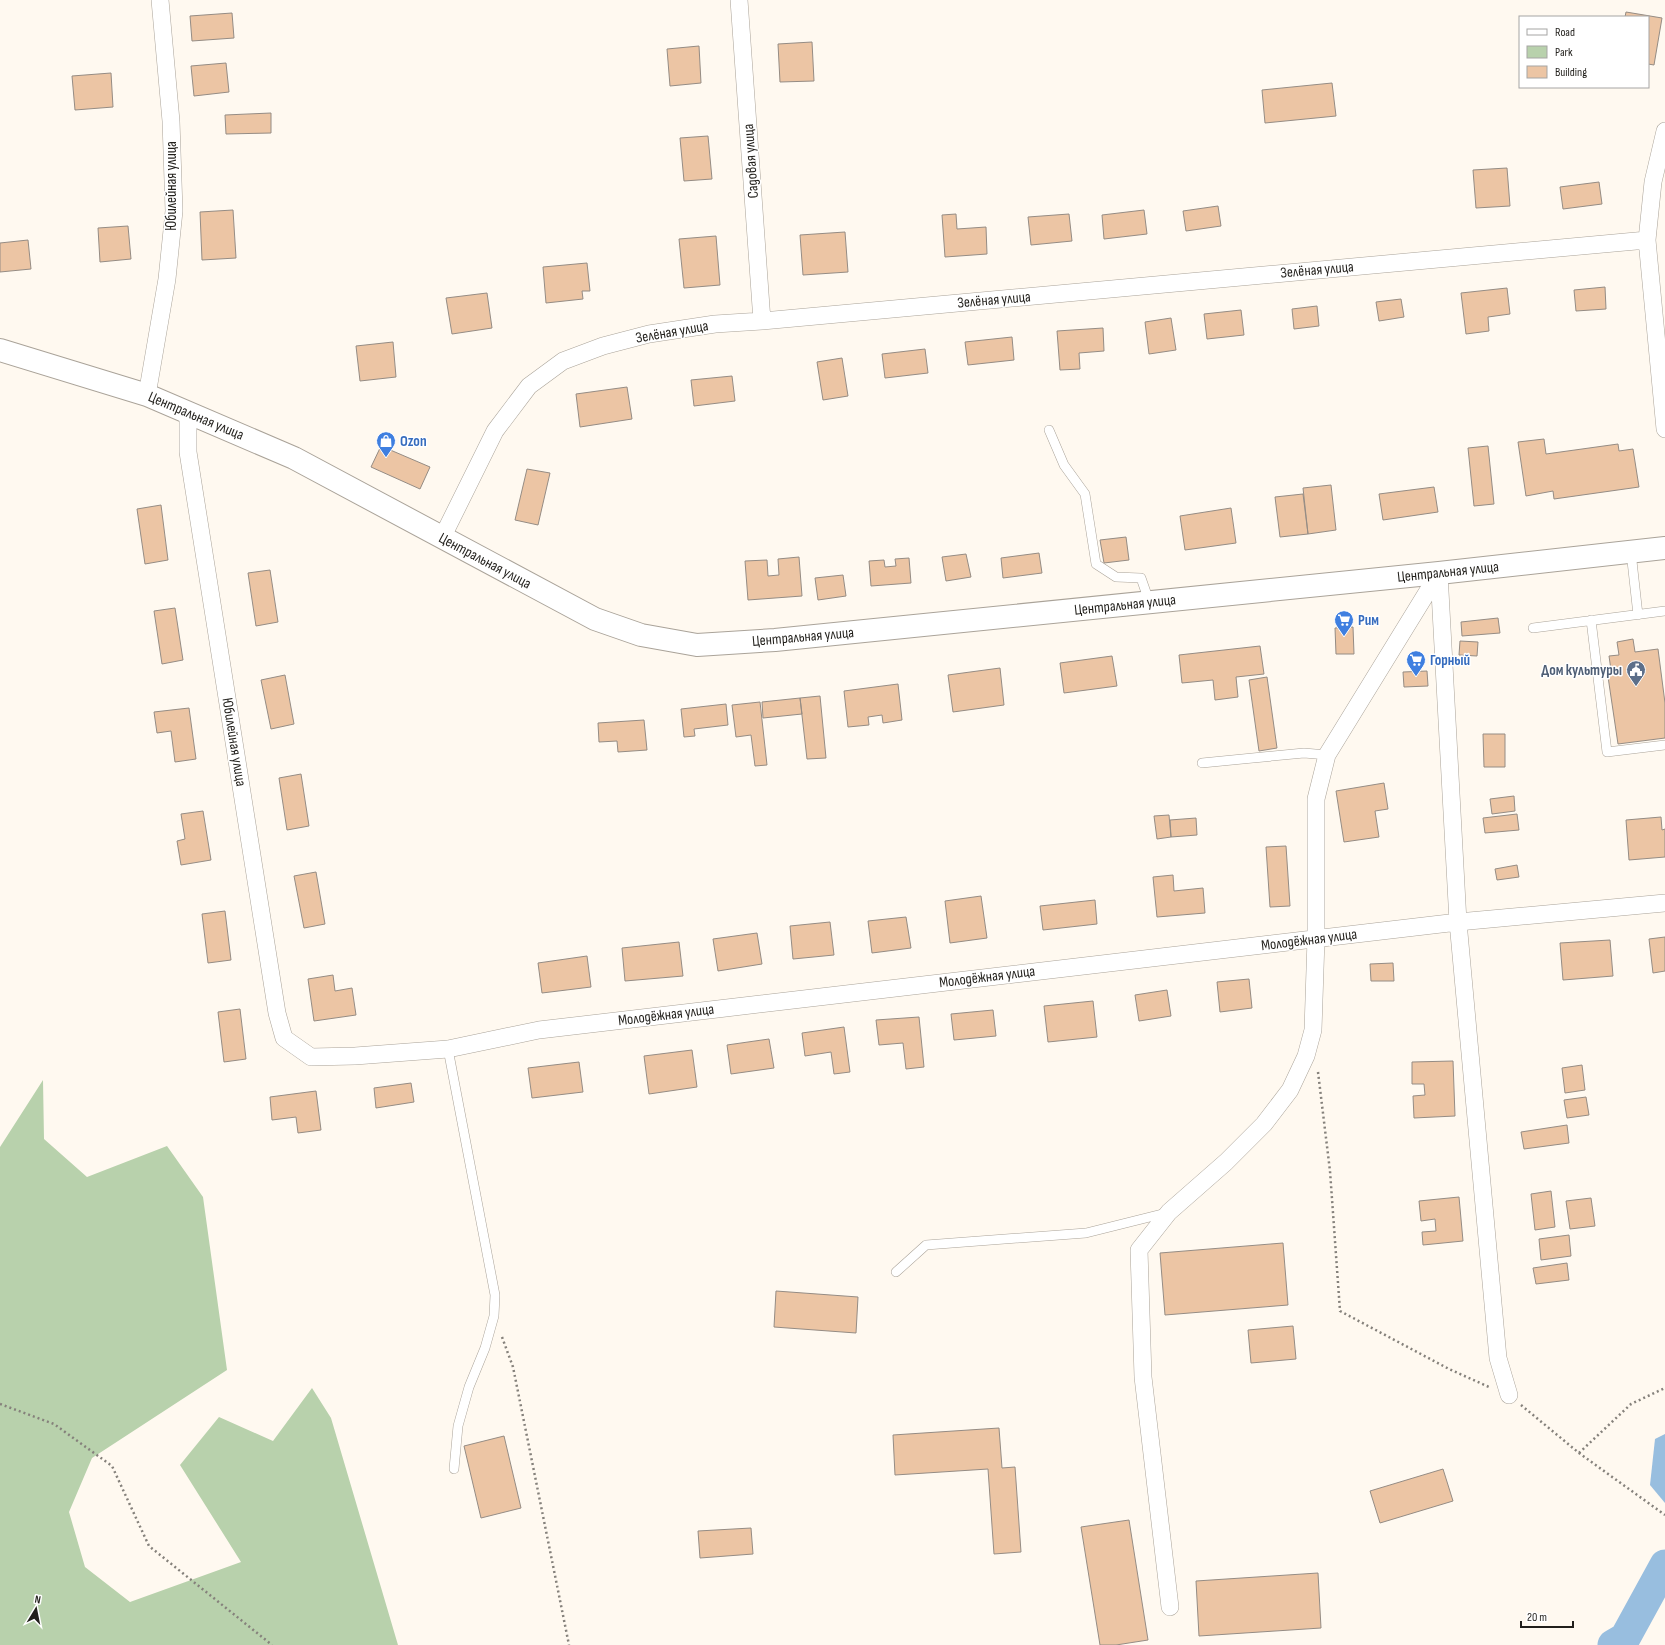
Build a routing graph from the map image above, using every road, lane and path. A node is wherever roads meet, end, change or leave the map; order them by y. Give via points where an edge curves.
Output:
1 (160, 0) edge
2 (739, 0) edge
3 (1665, 131) edge
4 (1647, 240) junction
5 (762, 321) junction
6 (1661, 345) edge
7 (0, 350) edge
8 (147, 395) junction
9 (188, 411) junction
10 (1049, 430) dead end
11 (1665, 430) edge
12 (442, 538) junction
13 (1665, 548) edge
14 (1631, 552) junction
15 (1439, 573) junction
16 (1148, 598) dead end
17 (1665, 612) edge
18 (1638, 615) junction
19 (1592, 620) junction
20 (1533, 628) dead end
21 (1665, 745) edge
22 (1327, 755) junction
23 (1202, 763) dead end
24 (1665, 902) edge
25 (1458, 922) junction
26 (1316, 939) junction
27 (448, 1049) junction
28 (311, 1057) joint
29 (1318, 1069) dead end
30 (1169, 1212) junction
31 (896, 1272) dead end
32 (494, 1316) junction
33 (1665, 1388) edge
34 (1510, 1395) junction
35 (0, 1404) edge
36 (1579, 1453) junction
37 (454, 1469) dead end
38 (1665, 1515) edge
39 (1170, 1607) dead end
40 (272, 1645) edge
41 (569, 1645) edge

1 - 8 street, Юбилейная улица via 174,211 167,279
2 - 5 street, Садовая улица
3 - 4 street via 1653,182
4 - 5 street, Зелёная улица
4 - 6 street
5 - 12 street, Зелёная улица via 714,324 649,334 603,346 563,361 529,386 495,432
6 - 11 street
7 - 8 street, Центральная улица
8 - 9 street, Центральная улица
9 - 12 street, Центральная улица via 294,458
9 - 28 street, Юбилейная улица via 188,452 277,1014 284,1038
10 - 16 lane via 1064,465 1085,494 1096,564 1116,577 1141,578
12 - 15 street, Центральная улица via 595,619 641,635 697,645 832,635
13 - 14 street, Центральная улица
14 - 15 street, Центральная улица
14 - 18 lane
15 - 22 street
15 - 25 street
17 - 18 lane
18 - 19 lane
19 - 20 lane
19 - 21 lane via 1607,752
22 - 23 lane via 1304,753
22 - 26 street via 1316,799
24 - 25 street, Молодёжная улица
25 - 26 street, Молодёжная улица
25 - 34 street via 1498,1358
26 - 27 street, Молодёжная улица via 538,1030
26 - 30 street via 1313,1030 1306,1056 1290,1090 1264,1124
27 - 28 street, Молодёжная улица
27 - 32 lane via 495,1295
29 - 34 path via 1330,1171 1340,1311 1449,1369
30 - 31 lane via 1086,1233 926,1245
30 - 39 street via 1139,1250 1143,1377
32 - 37 lane via 458,1426
32 - 41 path via 513,1367
33 - 36 path via 1631,1404
34 - 36 path
35 - 40 path via 54,1424 112,1466 149,1546
36 - 38 path

